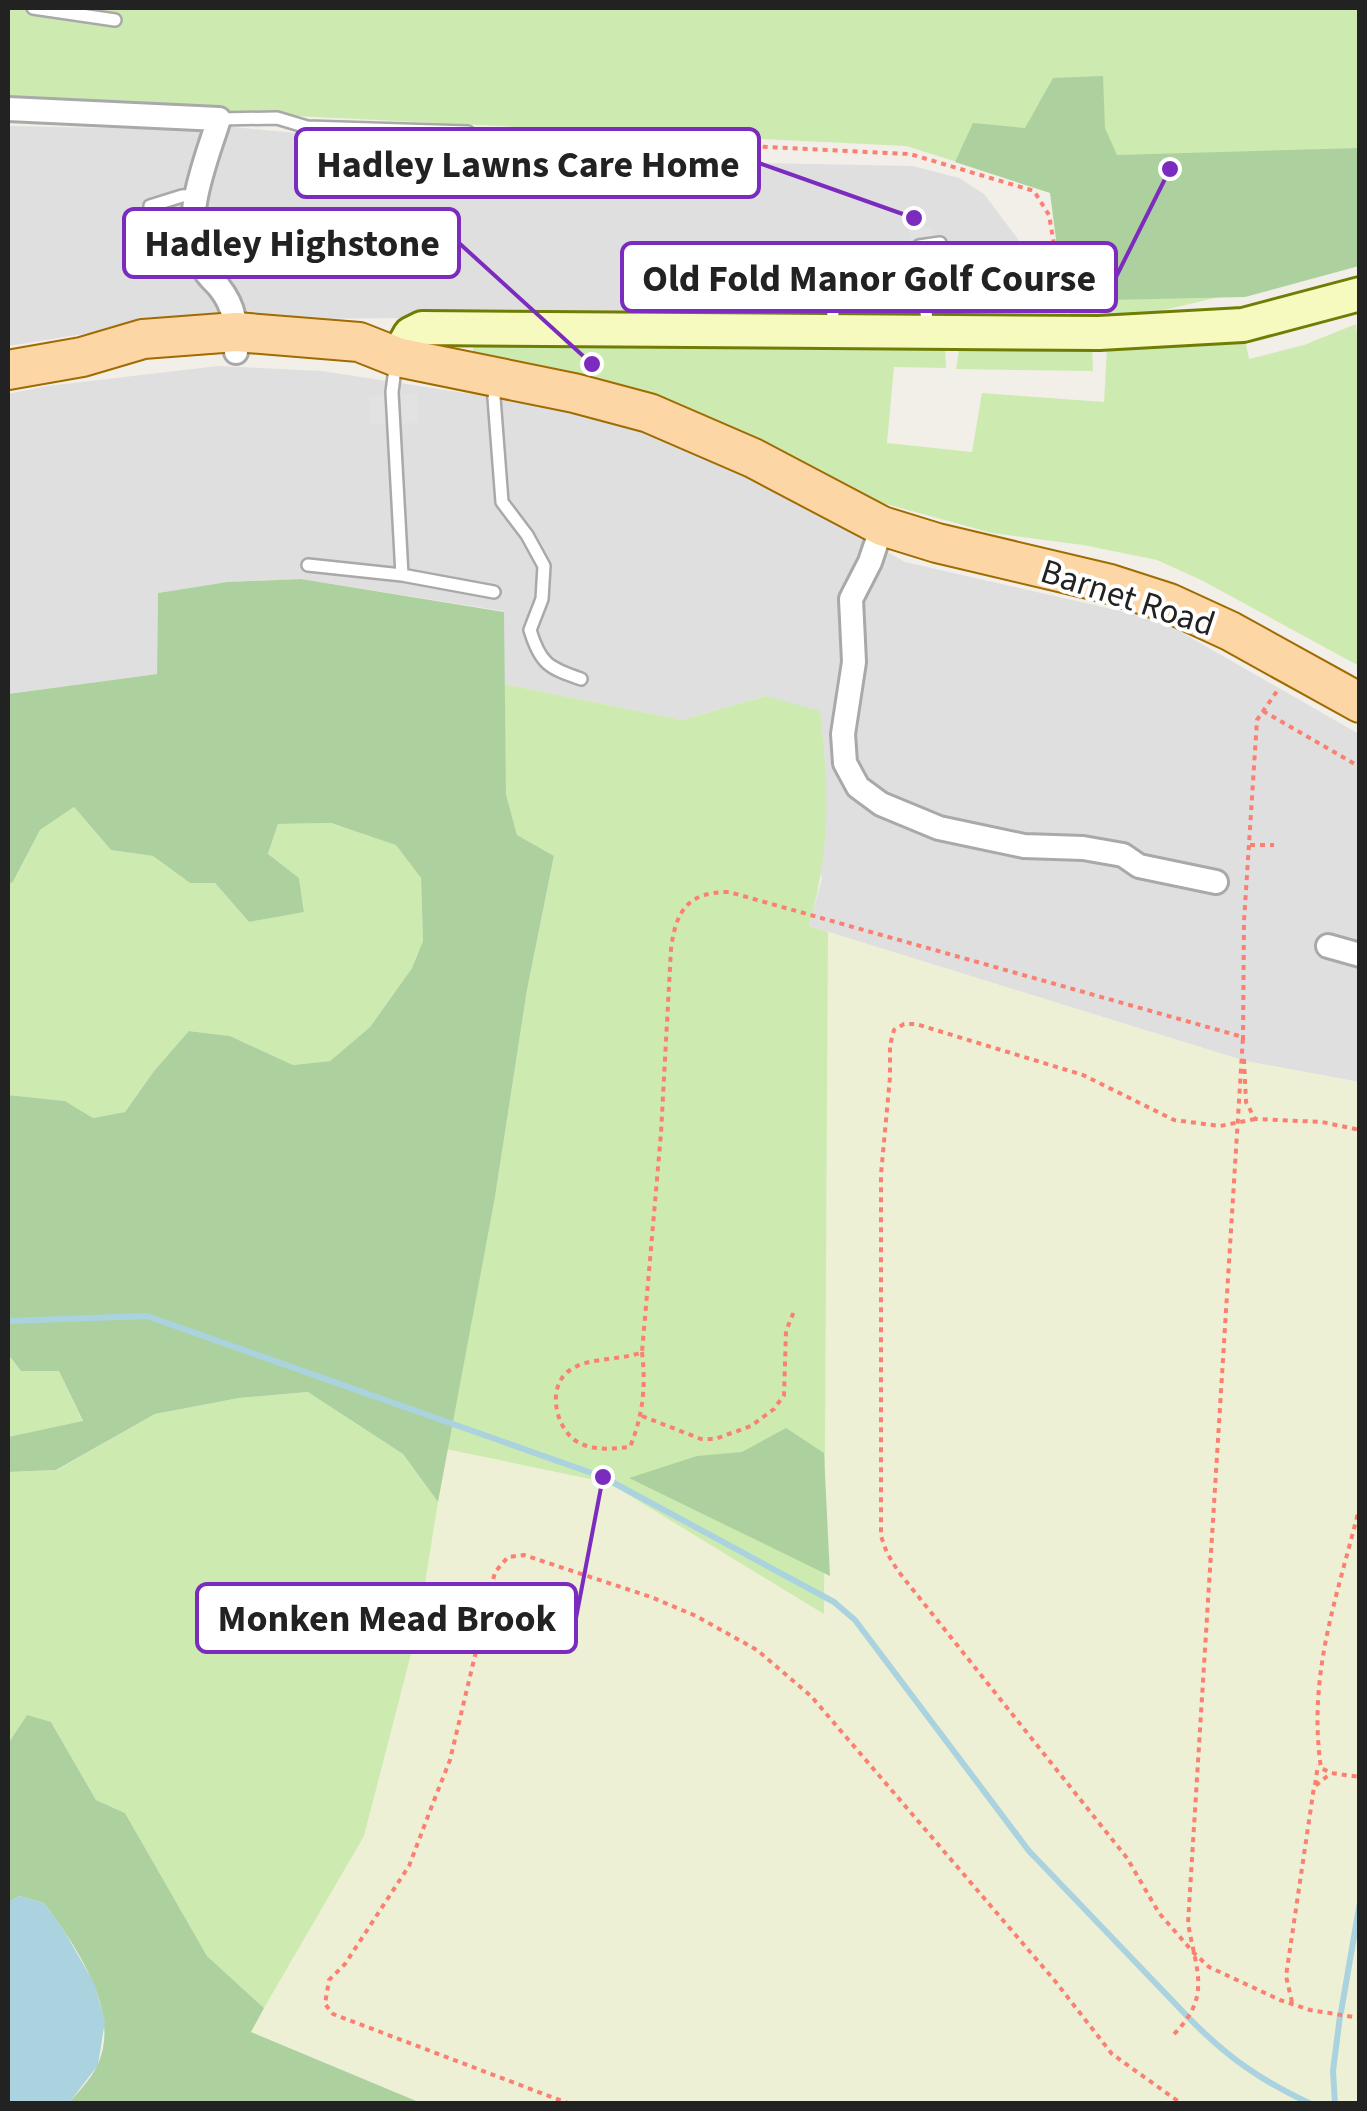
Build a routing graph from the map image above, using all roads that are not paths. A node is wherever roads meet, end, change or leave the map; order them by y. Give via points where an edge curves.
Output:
1 (33, 8) edge
2 (115, 20) dead end
3 (8, 109) edge
4 (219, 119) junction
5 (468, 132) road end
6 (196, 196) junction
7 (150, 237) dead end
8 (940, 244) dead end
9 (922, 276) junction
10 (1360, 294) edge
11 (926, 317) junction
12 (469, 330) junction
13 (823, 330) junction
14 (236, 342) junction
15 (397, 357) junction
16 (460, 369) junction
17 (8, 370) edge
18 (500, 376) junction
19 (882, 526) junction
20 (308, 566) dead end
21 (402, 575) junction
22 (494, 592) dead end
23 (581, 679) dead end
24 (1360, 703) edge
25 (1216, 882) dead end
26 (1328, 946) dead end
27 (1360, 956) edge

1 - 2 lane
3 - 4 street
4 - 5 lane
4 - 6 street
6 - 7 lane via 150,206
6 - 14 street via 194,234 203,268 231,303
8 - 9 lane via 918,246
9 - 11 lane
9 - 13 lane via 845,285
10 - 11 street via 1242,325 1068,334
11 - 13 street
12 - 13 street
12 - 15 street via 422,328 410,334
12 - 16 street
14 - 15 main road, Barnet Road via 359,342
14 - 17 main road, Barnet Road via 143,339
15 - 16 main road, Barnet Road
15 - 21 lane via 392,392
16 - 18 main road, Barnet Road
18 - 19 main road, Barnet Road via 649,414 754,458
18 - 23 lane via 494,398 502,502 544,566 542,599 530,630 538,654 554,670
19 - 24 main road, Barnet Road via 1170,603
19 - 25 street via 851,599 854,662 845,763 858,787 939,828 1024,846 1123,855 1139,866
20 - 21 lane
21 - 22 lane
26 - 27 street

